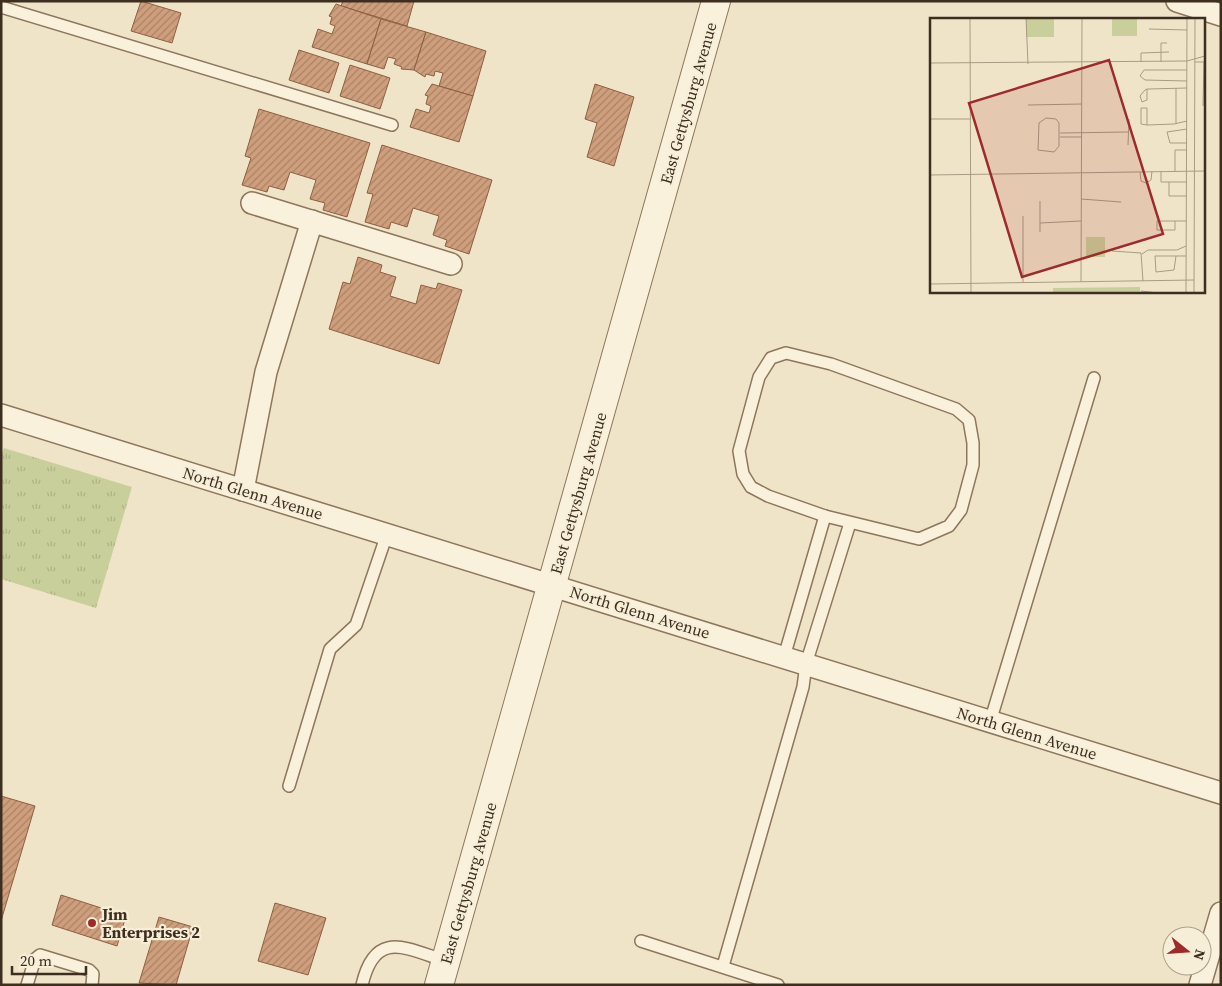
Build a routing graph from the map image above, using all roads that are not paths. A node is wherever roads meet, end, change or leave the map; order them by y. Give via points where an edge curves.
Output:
1 (716, 1) edge
2 (1176, 1) edge
3 (1, 7) edge
4 (1221, 15) edge
5 (392, 125) dead end
6 (252, 203) dead end
7 (312, 221) junction
8 (451, 264) dead end
9 (1094, 378) dead end
10 (1, 415) edge
11 (243, 490) junction
12 (825, 516) junction
13 (850, 523) junction
14 (387, 534) junction
15 (552, 585) junction
16 (784, 657) junction
17 (806, 664) junction
18 (990, 722) junction
19 (289, 786) dead end
20 (1221, 793) edge
21 (1221, 913) edge
22 (642, 941) dead end
23 (723, 966) junction
24 (442, 973) edge
25 (27, 985) edge
26 (92, 985) edge
27 (362, 985) edge
28 (778, 985) edge
29 (1200, 985) edge

1 - 15 street, East Gettysburg Avenue
2 - 4 street
3 - 5 lane
6 - 7 street
7 - 8 street
7 - 11 street via 266,372
9 - 18 lane
10 - 11 street, North Glenn Avenue
11 - 14 street, North Glenn Avenue
12 - 13 lane
12 - 13 lane via 760,492 751,487 743,474 739,451 759,377 771,358 786,353 831,364 956,409 969,420 973,465 961,510 949,526 919,540
12 - 16 lane
13 - 17 lane
14 - 15 street, North Glenn Avenue
14 - 19 lane via 356,625 330,649
15 - 16 street, North Glenn Avenue
15 - 24 street, East Gettysburg Avenue
16 - 17 street, North Glenn Avenue
17 - 18 street, North Glenn Avenue
17 - 23 lane via 803,687
18 - 20 street, North Glenn Avenue
21 - 29 street
22 - 23 lane
23 - 28 lane
24 - 27 lane via 402,947 382,948 373,955
25 - 26 lane via 35,959 40,955 89,970 93,974

